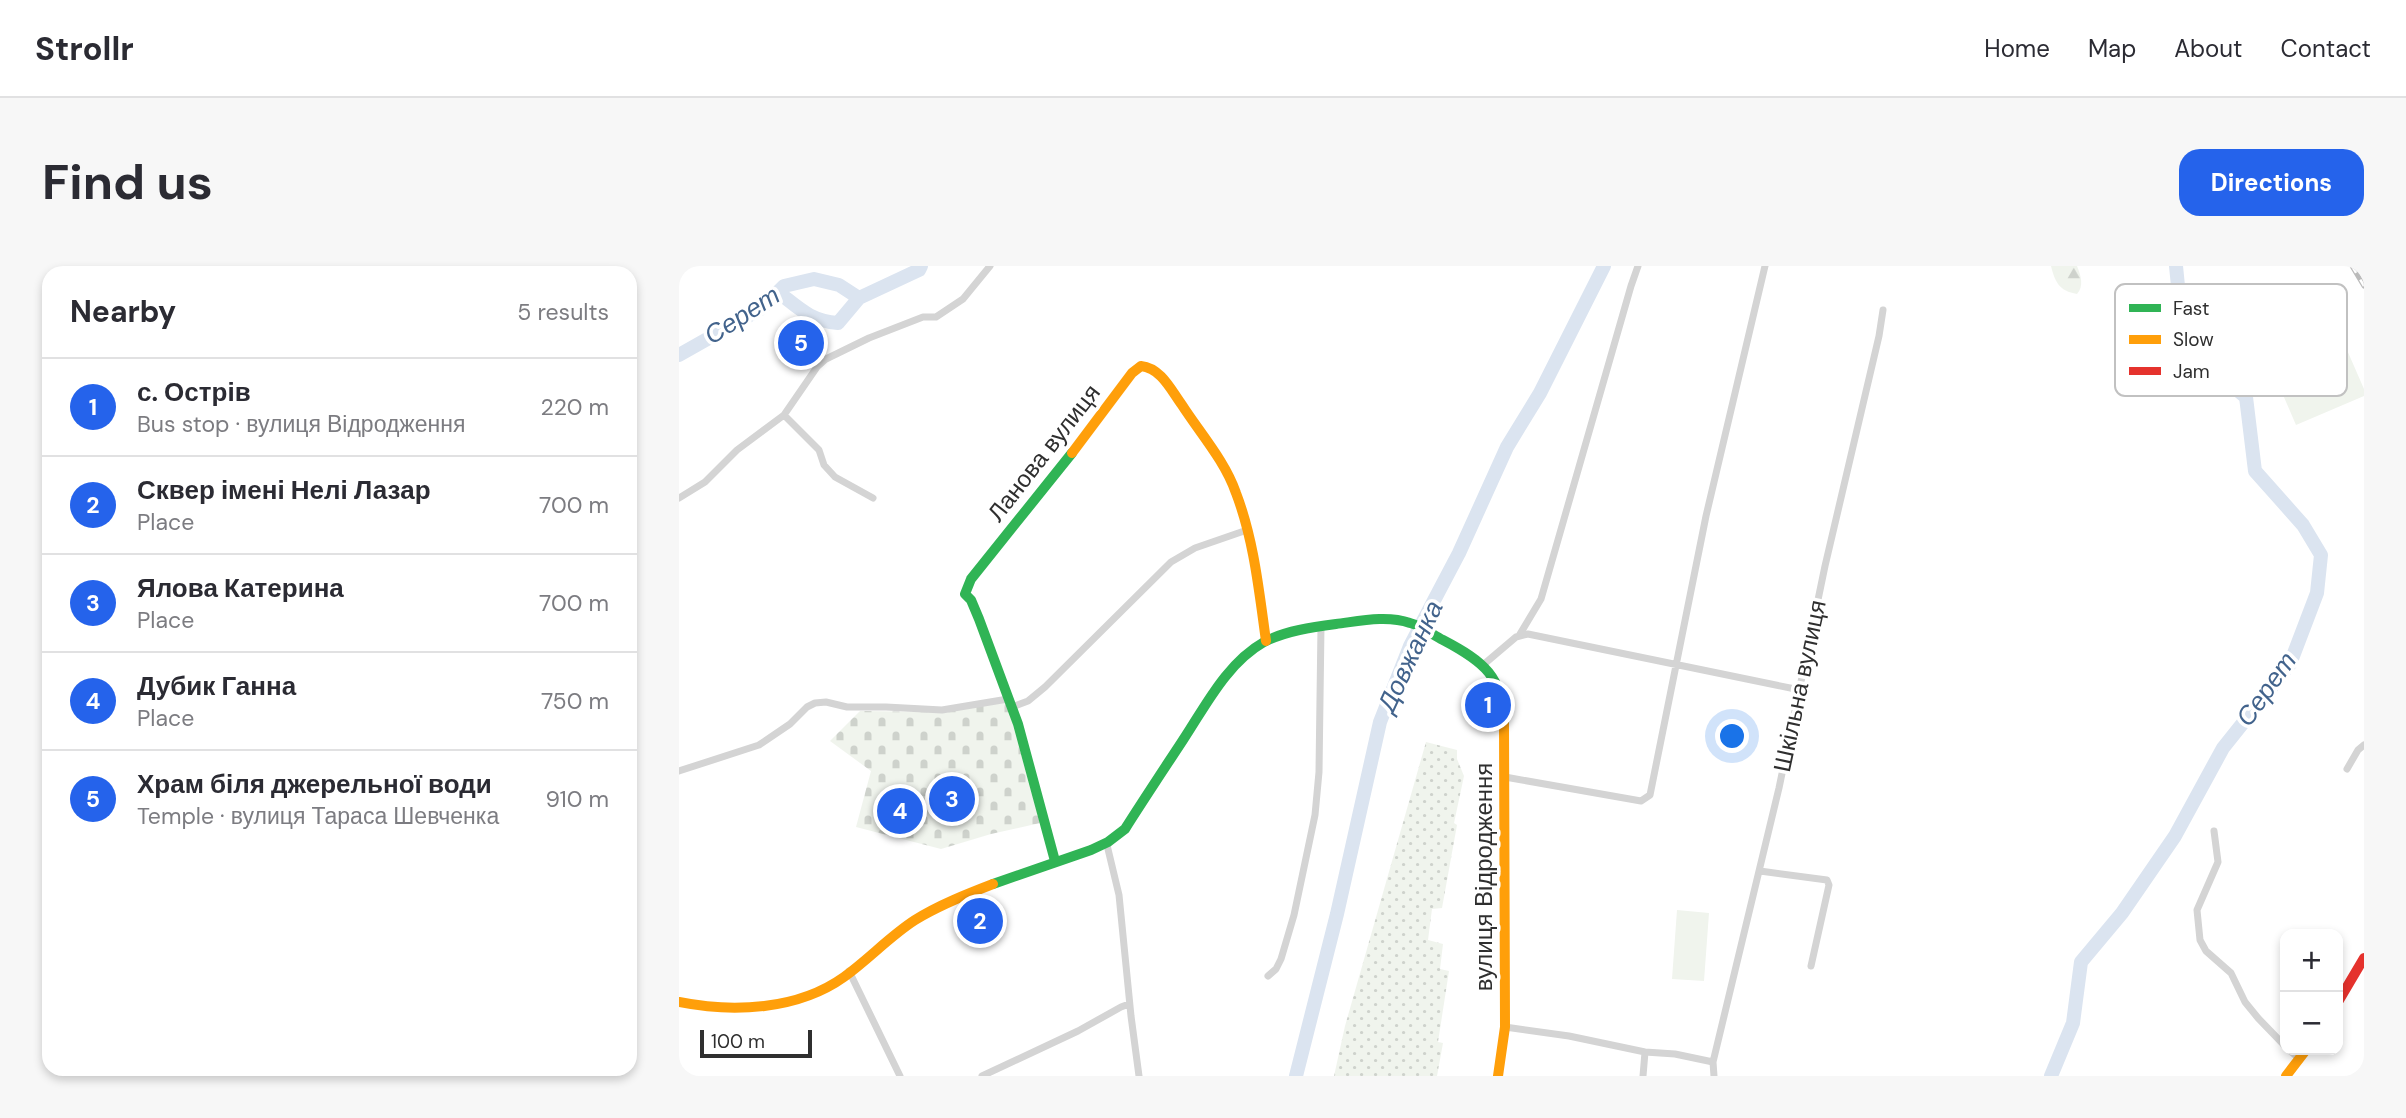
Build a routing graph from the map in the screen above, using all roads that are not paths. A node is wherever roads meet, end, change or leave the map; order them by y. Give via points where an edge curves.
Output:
1 (990, 266) edge
2 (1638, 266) edge
3 (1765, 266) edge
4 (1883, 310) dead end
5 (784, 415) junction
6 (679, 498) edge
7 (873, 498) dead end
8 (1247, 530) junction
9 (1321, 626) junction
10 (1520, 634) junction
11 (1266, 641) junction
12 (1483, 665) junction
13 (1676, 665) junction
14 (1800, 690) junction
15 (1010, 703) junction
16 (2364, 745) edge
17 (2347, 769) dead end
18 (679, 771) edge
19 (1505, 776) junction
20 (2214, 831) dead end
21 (1107, 845) junction
22 (1055, 861) junction
23 (1760, 872) junction
24 (2364, 958) edge
25 (1811, 966) dead end
26 (849, 971) junction
27 (1268, 976) dead end
28 (2343, 994) edge
29 (679, 1002) edge
30 (1129, 1004) junction
31 (1505, 1027) junction
32 (2280, 1041) edge
33 (1645, 1052) junction
34 (2302, 1055) edge
35 (1713, 1062) junction
36 (900, 1076) edge
37 (982, 1076) edge
38 (1139, 1076) edge
39 (1499, 1076) edge
40 (1643, 1076) edge
41 (1714, 1076) edge
42 (2286, 1076) edge

1 - 5 street via 963,299 936,317 923,317 826,359
2 - 10 street via 1541,599
3 - 13 street
4 - 14 street, Шкільна вулиця
5 - 6 street via 737,450 705,482
5 - 7 street via 818,450 835,477
8 - 11 street, Ланова вулиця
8 - 15 street via 1195,548 1171,562 1045,687 1028,701
8 - 15 street, Ланова вулиця via 1236,491 1217,457 1163,378 1151,367 1141,366 971,579 965,594
9 - 11 street
9 - 12 street, вулиця Відродження via 1387,619 1411,623
9 - 27 street via 1315,814 1294,915 1281,959
10 - 12 street
10 - 13 street
11 - 21 street via 1220,683 1135,816
12 - 19 street, вулиця Відродження via 1504,705
13 - 14 street
13 - 19 street via 1652,788 1645,799
14 - 23 street, Шкільна вулиця
15 - 18 street via 942,710 815,703 759,745
15 - 22 street, Ланова вулиця
16 - 17 street
19 - 31 street, вулиця Відродження
20 - 32 street via 2218,862 2197,911 2200,940
21 - 22 street
21 - 30 street via 1119,895
22 - 26 street via 917,918
23 - 25 street via 1827,880
23 - 35 street, Шкільна вулиця
24 - 28 street
26 - 29 street via 812,995 793,1000 728,1007
26 - 36 street
30 - 37 street
30 - 38 street
31 - 33 street
31 - 39 street, вулиця Відродження
33 - 35 street
33 - 40 street
34 - 42 street
35 - 41 street, Шкільна вулиця

